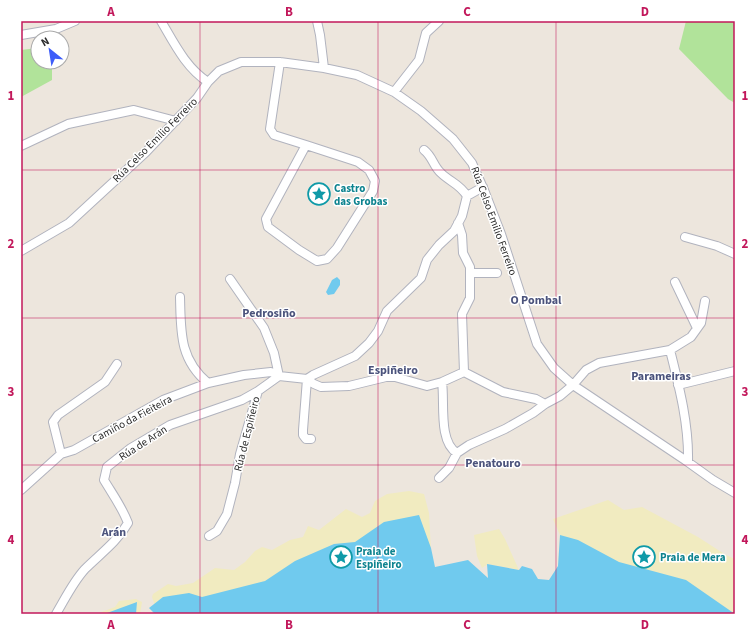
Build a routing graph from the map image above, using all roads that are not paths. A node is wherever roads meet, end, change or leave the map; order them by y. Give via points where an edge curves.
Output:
1 (75, 21) edge
2 (161, 21) edge
3 (317, 21) edge
4 (439, 21) edge
5 (21, 35) edge
6 (280, 62) junction
7 (324, 68) junction
8 (208, 82) junction
9 (394, 92) junction
10 (176, 121) junction
11 (21, 146) edge
12 (306, 146) junction
13 (424, 150) dead end
14 (483, 187) junction
15 (467, 196) junction
16 (458, 223) junction
17 (685, 237) dead end
18 (21, 251) edge
19 (735, 254) edge
20 (497, 273) dead end
21 (470, 274) junction
22 (230, 279) dead end
23 (675, 282) dead end
24 (180, 297) dead end
25 (705, 300) dead end
26 (697, 328) junction
27 (670, 350) junction
28 (117, 364) dead end
29 (735, 371) edge
30 (464, 372) junction
31 (278, 376) junction
32 (307, 379) junction
33 (208, 382) junction
34 (442, 382) junction
35 (573, 385) junction
36 (678, 385) junction
37 (258, 391) junction
38 (545, 404) junction
39 (311, 439) dead end
40 (457, 452) junction
41 (62, 454) junction
42 (688, 462) junction
43 (439, 478) dead end
44 (21, 490) edge
45 (735, 493) edge
46 (209, 536) dead end
47 (56, 614) edge

1 - 5 street via 56,29
2 - 8 street via 190,67
3 - 7 street
4 - 9 street via 426,32 419,60
6 - 7 street, Rúa Celso Emilio Ferreiro
6 - 8 street, Rúa Celso Emilio Ferreiro via 240,62 219,71
6 - 12 street via 270,129 274,136
7 - 9 street, Rúa Celso Emilio Ferreiro via 357,75
8 - 10 street, Rúa Celso Emilio Ferreiro
9 - 14 street, Rúa Celso Emilio Ferreiro via 453,139 472,163
10 - 11 street via 134,110 68,124
10 - 18 street, Rúa Celso Emilio Ferreiro via 69,223
12 - 12 street via 266,219 268,227 318,261 327,259 337,248 373,191 375,181 369,170 358,162
13 - 15 street via 431,156 440,173 462,188
14 - 15 street
14 - 35 street, Rúa Celso Emilio Ferreiro via 537,344 554,368
15 - 16 street
16 - 21 street
16 - 32 street via 454,231 438,245 427,260 421,278 387,311 370,343 355,356
17 - 19 street
20 - 21 street
21 - 30 street via 470,298 462,314
22 - 31 street via 264,328 274,352
23 - 26 street
24 - 33 street via 184,348 200,376
25 - 26 street via 701,323
26 - 27 street via 691,337
27 - 35 street via 598,363 586,370
27 - 36 street
28 - 41 street via 105,382 58,415 53,422
29 - 36 street
30 - 34 street
30 - 38 street via 503,392 536,399
31 - 32 street
31 - 33 street, Camiño da Fieiteira via 271,372 259,372
31 - 37 street, Rúa de Espiñeiro
32 - 34 street via 321,387 348,386 386,377 427,386
32 - 39 street via 303,435 306,439
33 - 41 street, Camiño da Fieiteira via 163,400 74,450
34 - 40 street via 445,436 449,446
35 - 38 street
35 - 42 street, Rúa Celso Emilio Ferreiro
36 - 42 street via 688,442
37 - 46 street, Rúa de Espiñeiro via 243,441 227,514 217,531
37 - 47 street, Rúa de Arán via 242,400 170,425 131,448 107,467 104,480 128,523 123,533 85,570
38 - 40 street via 505,429
40 - 43 street
41 - 44 street, Camiño da Fieiteira
42 - 45 street, Rúa Celso Emilio Ferreiro

